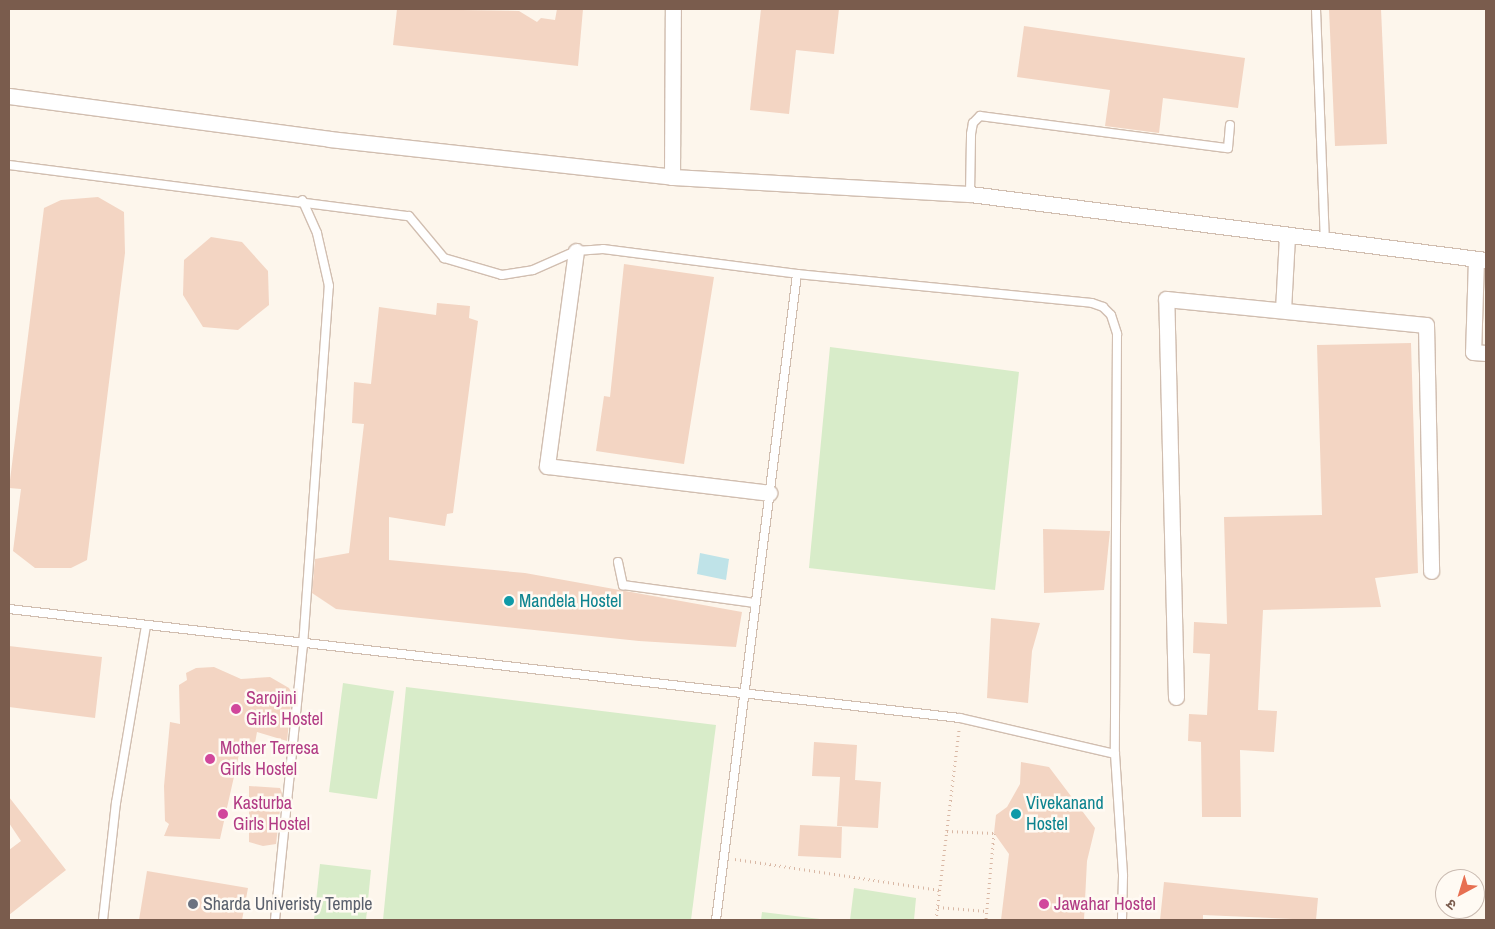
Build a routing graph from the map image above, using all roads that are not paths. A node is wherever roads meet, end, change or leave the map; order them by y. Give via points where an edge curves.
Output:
1 (673, 9) edge
2 (1316, 9) edge
3 (9, 96) edge
4 (1230, 125) dead end
5 (9, 166) edge
6 (672, 177) junction
7 (970, 194) junction
8 (302, 200) junction
9 (1287, 237) junction
10 (1325, 241) junction
11 (576, 251) junction
12 (1481, 260) edge
13 (797, 274) junction
14 (1283, 310) junction
15 (1486, 353) edge
16 (769, 493) junction
17 (618, 562) dead end
18 (1431, 571) dead end
19 (755, 602) junction
20 (9, 609) edge
21 (146, 626) junction
22 (303, 646) junction
23 (743, 694) junction
24 (1176, 697) dead end
25 (1116, 754) junction
26 (102, 920) edge
27 (275, 920) edge
28 (716, 920) edge
29 (1122, 920) edge

1 - 6 street
2 - 10 lane
3 - 6 street via 330,139
4 - 7 lane via 1228,148 980,116 973,123 971,134
5 - 8 lane
6 - 7 street
7 - 9 street
8 - 11 lane via 409,216 444,258 502,275 533,270
8 - 22 lane via 317,233 329,286
9 - 10 street
9 - 14 street
10 - 12 street
11 - 13 lane via 603,249
11 - 16 street via 547,466
12 - 15 street via 1473,352
13 - 16 lane
13 - 25 lane via 1092,303 1111,315 1117,334
14 - 18 street via 1426,325
14 - 24 street via 1166,299
16 - 19 lane
17 - 19 lane via 623,585
19 - 23 lane
20 - 21 lane
21 - 22 lane
21 - 26 lane via 116,803
22 - 23 lane
22 - 27 lane
23 - 25 lane via 960,718
23 - 28 lane
25 - 29 lane via 1123,876

